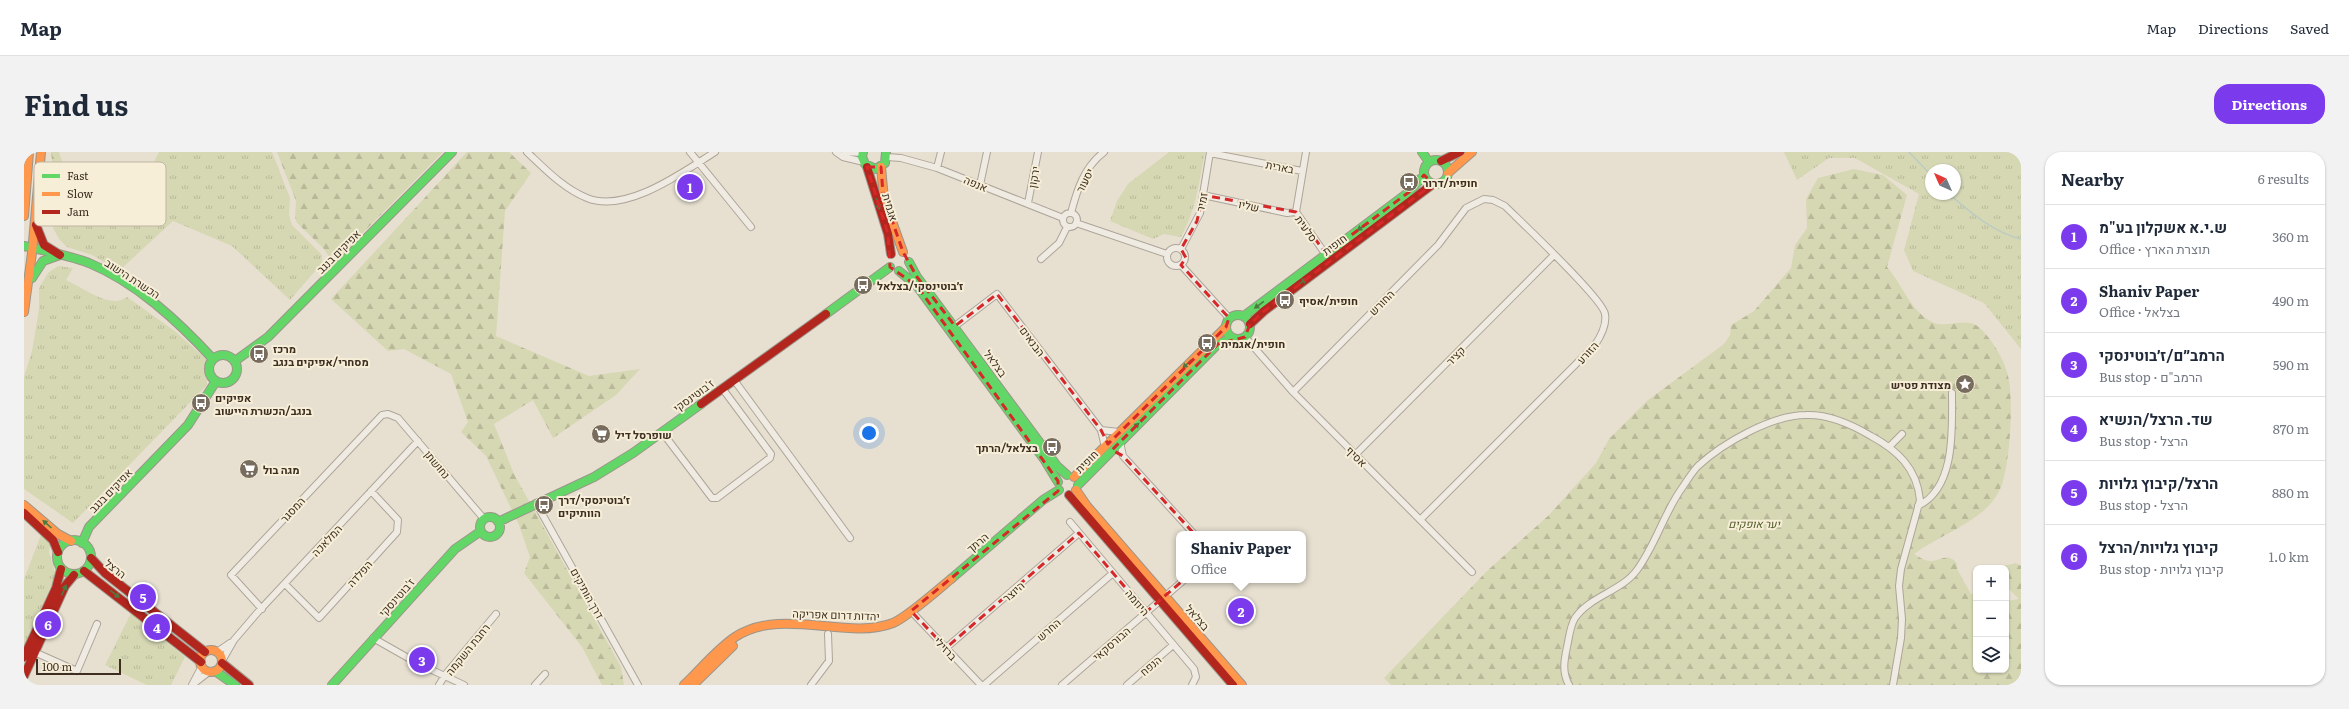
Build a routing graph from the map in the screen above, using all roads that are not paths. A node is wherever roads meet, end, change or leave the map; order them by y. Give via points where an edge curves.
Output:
1 (29, 152) edge
2 (41, 152) edge
3 (452, 152) edge
4 (527, 152) edge
5 (690, 152) edge
6 (715, 152) edge
7 (836, 152) edge
8 (845, 152) edge
9 (941, 152) edge
10 (987, 152) edge
11 (1038, 152) edge
12 (1104, 152) edge
13 (1210, 152) edge
14 (1306, 152) edge
15 (1422, 152) edge
16 (1460, 152) edge
17 (1472, 152) edge
18 (863, 153) edge
19 (886, 154) edge
20 (1441, 161) junction
21 (40, 162) edge
22 (698, 162) junction
23 (1429, 162) junction
24 (865, 165) junction
25 (881, 167) junction
26 (937, 168) junction
27 (1302, 171) junction
28 (1448, 173) junction
29 (1424, 175) junction
30 (980, 184) junction
31 (1433, 184) junction
32 (1203, 195) junction
33 (1028, 203) junction
34 (1466, 208) joint
35 (1296, 212) junction
36 (1072, 213) junction
37 (24, 216) edge
38 (1063, 218) junction
39 (1076, 223) junction
40 (34, 226) edge
41 (36, 226) edge
42 (751, 227) dead end
43 (1068, 227) junction
44 (24, 246) edge
45 (32, 248) junction
46 (1181, 249) junction
47 (903, 252) junction
48 (890, 254) junction
49 (1167, 254) junction
50 (1326, 254) junction
51 (60, 255) junction
52 (1554, 255) junction
53 (1041, 260) dead end
54 (908, 262) junction
55 (1181, 265) junction
56 (890, 267) junction
57 (899, 272) junction
58 (28, 286) junction
59 (24, 312) edge
60 (1244, 316) junction
61 (1229, 318) junction
62 (1250, 324) junction
63 (955, 326) junction
64 (1226, 327) junction
65 (1245, 337) junction
66 (1233, 338) junction
67 (214, 359) junction
68 (235, 361) junction
69 (216, 380) junction
70 (734, 380) junction
71 (722, 388) junction
72 (1292, 392) junction
73 (1952, 393) dead end
74 (388, 414) joint
75 (1101, 430) junction
76 (662, 432) junction
77 (1119, 432) junction
78 (1902, 434) dead end
79 (418, 441) junction
80 (1120, 442) junction
81 (1889, 447) junction
82 (1107, 450) junction
83 (1355, 455) junction
84 (1123, 456) junction
85 (1070, 476) junction
86 (1058, 486) junction
87 (1074, 490) junction
88 (371, 491) junction
89 (536, 503) junction
90 (24, 504) edge
91 (1918, 506) junction
92 (24, 513) edge
93 (484, 519) junction
94 (1420, 520) junction
95 (498, 522) junction
96 (1070, 522) dead end
97 (481, 531) junction
98 (1191, 531) edge
99 (1079, 533) junction
100 (850, 538) dead end
101 (71, 541) junction
102 (82, 543) junction
103 (58, 552) junction
104 (91, 558) junction
105 (61, 569) junction
106 (84, 571) junction
107 (1472, 572) dead end
108 (1113, 573) junction
109 (74, 575) junction
110 (1180, 583) edge
111 (285, 584) junction
112 (1162, 598) junction
113 (262, 609) junction
114 (911, 611) junction
115 (1146, 612) junction
116 (496, 614) dead end
117 (96, 624) dead end
118 (756, 628) junction
119 (828, 634) dead end
120 (373, 638) junction
121 (234, 640) junction
122 (1173, 645) junction
123 (946, 648) junction
124 (32, 651) junction
125 (205, 652) junction
126 (217, 652) junction
127 (26, 660) edge
128 (222, 662) junction
129 (201, 664) junction
130 (212, 671) junction
131 (545, 674) dead end
132 (445, 675) junction
133 (24, 676) edge
134 (192, 685) edge
135 (235, 685) edge
136 (249, 685) edge
137 (332, 685) edge
138 (439, 685) edge
139 (464, 685) edge
140 (536, 685) edge
141 (638, 685) edge
142 (684, 685) edge
143 (693, 685) edge
144 (812, 685) edge
145 (981, 685) edge
146 (984, 685) edge
147 (1062, 685) edge
148 (1127, 685) edge
149 (1192, 685) edge
150 (1233, 685) edge
151 (1242, 685) edge
152 (1568, 685) edge
153 (1893, 685) edge

1 - 37 street
2 - 21 street
3 - 68 street, אפיקים בנגב via 268,337
4 - 22 street via 561,184 588,198 607,202 646,192
5 - 22 street
6 - 22 street
7 - 24 street
8 - 18 street
9 - 26 street
10 - 30 street
11 - 33 street, ירקון
12 - 36 street, יסעור via 1094,161 1082,179
13 - 27 street, בארית
13 - 32 street, זמיר
14 - 27 street, סלעית
15 - 23 street
16 - 20 street
17 - 28 street
18 - 24 street, אגמית
19 - 25 street
19 - 26 street, אנפה
20 - 23 street
20 - 28 street via 1447,166
22 - 42 street
23 - 29 street via 1424,169
24 - 25 street via 873,169
24 -> 48 street, אגמית via 888,234
25 - 47 street, אגמית via 880,182 883,194
26 - 30 street, אנפה
27 - 35 street, סלעית
28 - 31 street via 1444,181
29 - 31 street via 1427,181
29 -> 50 street, חופית via 1409,192
30 - 33 street, אנפה
62 -> 31 street, חופית
32 - 35 street, שליו via 1287,213
32 - 46 street, זמיר via 1197,221
33 - 38 street, אנפה
34 - 52 street, הזורע via 1484,199 1500,202
34 - 72 street, החורש via 1438,245
35 - 50 street, סלעית
36 - 38 street via 1065,214
36 - 39 street via 1076,217
38 - 43 street
39 - 43 street
39 - 49 street
40 - 45 street
41 - 51 street via 44,245
43 - 53 street via 1059,243
44 - 45 street, הכשרת הישוב
45 - 51 street, הכשרת הישוב
45 - 58 street
46 - 49 street via 1173,248
46 - 55 street via 1186,258
47 - 48 street via 896,251
47 - 54 street
48 - 56 street
49 - 55 street via 1172,265
50 -> 60 street, חופית
51 - 58 street via 49,258 38,266
51 - 67 street, הכשרת הישוב via 91,265 118,279 168,315
52 - 83 street, קציר
52 - 94 street, הזורע via 1603,307 1605,321 1600,337 1595,345
54 - 57 street via 905,269
54 - 63 street, בצלאל
55 - 61 street
56 - 57 street
56 - 70 street, ז'בוטינסקי
57 - 86 street, בצלאל via 917,286 1040,453
58 - 59 street
60 - 61 street via 1236,315
60 - 62 street
61 - 64 street
62 - 65 street via 1250,331
63 - 75 street, הבנאים via 997,294
63 - 85 street, בצלאל via 1057,466
64 - 66 street via 1228,334
64 -> 77 street, חופית
65 - 66 street
65 - 72 street, אסיף
80 -> 66 street, חופית via 1218,344
67 - 68 street via 223,355
67 - 69 street via 210,371
68 - 69 street via 237,369 233,378 226,382
69 - 102 street, אפיקים בנגב via 188,425 89,527
70 - 71 street, ז'בוטינסקי
70 - 100 street
71 - 76 street, ז'בוטינסקי
71 - 76 street via 771,454 770,458 717,498 712,498
72 - 83 street, אסיף
73 - 91 street via 1950,458 1938,487 1928,502
74 - 79 street, נחושתן via 398,418
74 - 113 street, המסגר via 375,420 231,575
75 - 77 street
75 - 82 street, הבנאים
76 - 89 street, ז'בוטינסקי via 594,477
77 - 82 street, חופית
78 - 81 street
79 - 88 street, המלאכה
79 - 93 street, נחושתן
80 - 82 street, חופית
80 - 84 street
81 - 91 street via 1900,454 1916,482 1919,491
81 - 152 street via 1852,425 1836,419 1806,415 1769,421 1698,466 1681,489 1657,537 1636,571 1575,618 1563,664
82 - 84 street
82 - 85 street, חופית
82 - 87 street, חופית
83 - 94 street, אסיף
84 - 98 street
85 - 86 street, חופית
85 - 87 street, בצלאל
86 - 87 street via 1064,494
86 - 114 street, הרתך
87 - 112 street, בצלאל
88 - 111 street, המלאכה
88 - 111 street, הפלדה via 398,520 397,532 319,618
89 - 95 street, ז'בוטינסקי
89 - 141 street, דרך הותיקים
101 -> 90 street via 58,534
91 - 153 street via 1901,569 1901,638
92 - 103 street via 53,540
93 - 95 street via 492,518
93 - 97 street
94 - 107 street, אסיף
95 - 97 street via 500,528 495,536 489,537
96 - 99 street, היוזמה
97 - 120 street, ז'בוטינסקי via 454,549
99 - 108 street, היוזמה
99 - 123 street, היוצר
101 - 102 street
101 - 103 street via 62,545
102 - 104 street via 89,549
103 - 105 street via 58,564
104 - 106 street
104 - 125 street, הרצל via 105,573
105 - 109 street
105 - 124 street
106 - 109 street
106 -> 129 street, הרצל
108 - 115 street, היוזמה
108 - 146 street, החרש
124 -> 109 street via 65,586
110 - 112 street
111 - 113 street, המלאכה
112 - 115 street, הבורסקאי
112 - 150 street, בצלאל
112 - 151 street, בצלאל
113 - 121 street, המלאכה
114 - 118 street, יהדות דרום אפריקה via 894,623 879,628 804,622
114 - 123 street, ברזילי
115 - 122 street, היוזמה
115 - 147 street, הבורסקאי
116 - 132 street, רחבת השקמה
117 - 124 street via 77,671
118 - 142 street, יהדות דרום אפריקה via 735,638
118 - 143 street, יהדות דרום אפריקה via 736,643
119 - 144 street via 829,661
120 - 132 street via 417,663
120 - 137 street, ז'בוטינסקי
121 - 126 street, המלאכה
121 - 128 street, המלאכה
122 - 148 street, הנפח
122 - 149 street, היוזמה via 1194,669 1196,677
123 - 145 street, ברזילי
124 - 127 street
125 - 126 street
125 - 129 street
126 - 128 street
127 - 133 street
128 - 130 street
128 - 136 street
129 - 130 street
129 - 134 street
130 - 134 street
130 - 135 street
131 - 140 street
132 - 138 street, רחבת השקמה
132 - 139 street

